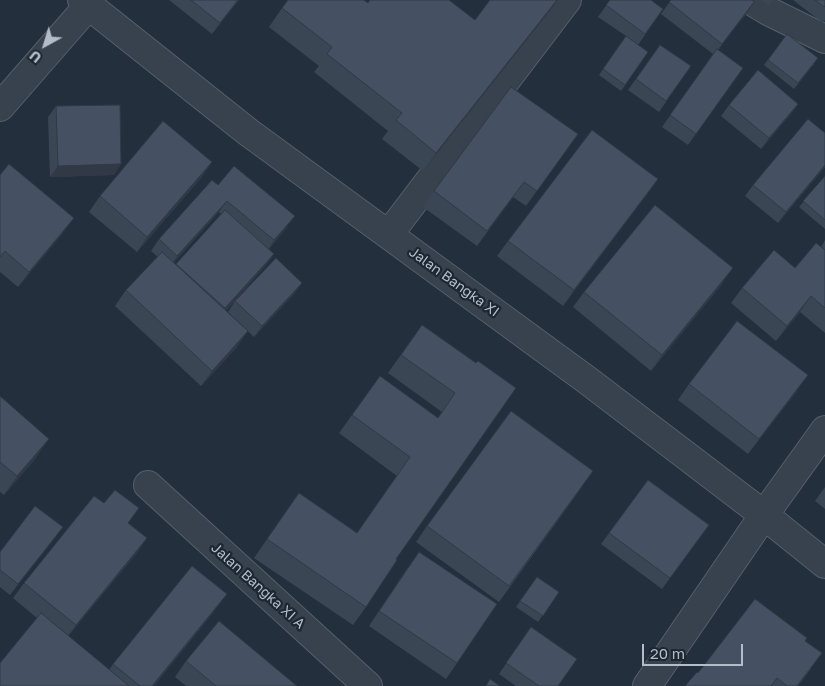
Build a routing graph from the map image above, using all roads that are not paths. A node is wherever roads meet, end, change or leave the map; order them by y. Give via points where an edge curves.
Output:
1 (567, 0) edge
2 (750, 0) edge
3 (85, 3) edge
4 (825, 39) edge
5 (0, 107) edge
6 (388, 234) junction
7 (825, 430) edge
8 (148, 485) dead end
9 (764, 515) junction
10 (825, 564) edge
11 (368, 686) edge
12 (647, 686) edge

1 - 6 street
2 - 4 street
3 - 5 street
3 - 6 street, Jalan Bangka XI via 248,132
6 - 9 street, Jalan Bangka XI
7 - 9 street
8 - 11 street, Jalan Bangka XI A
9 - 10 street, Jalan Bangka XI
9 - 12 street

